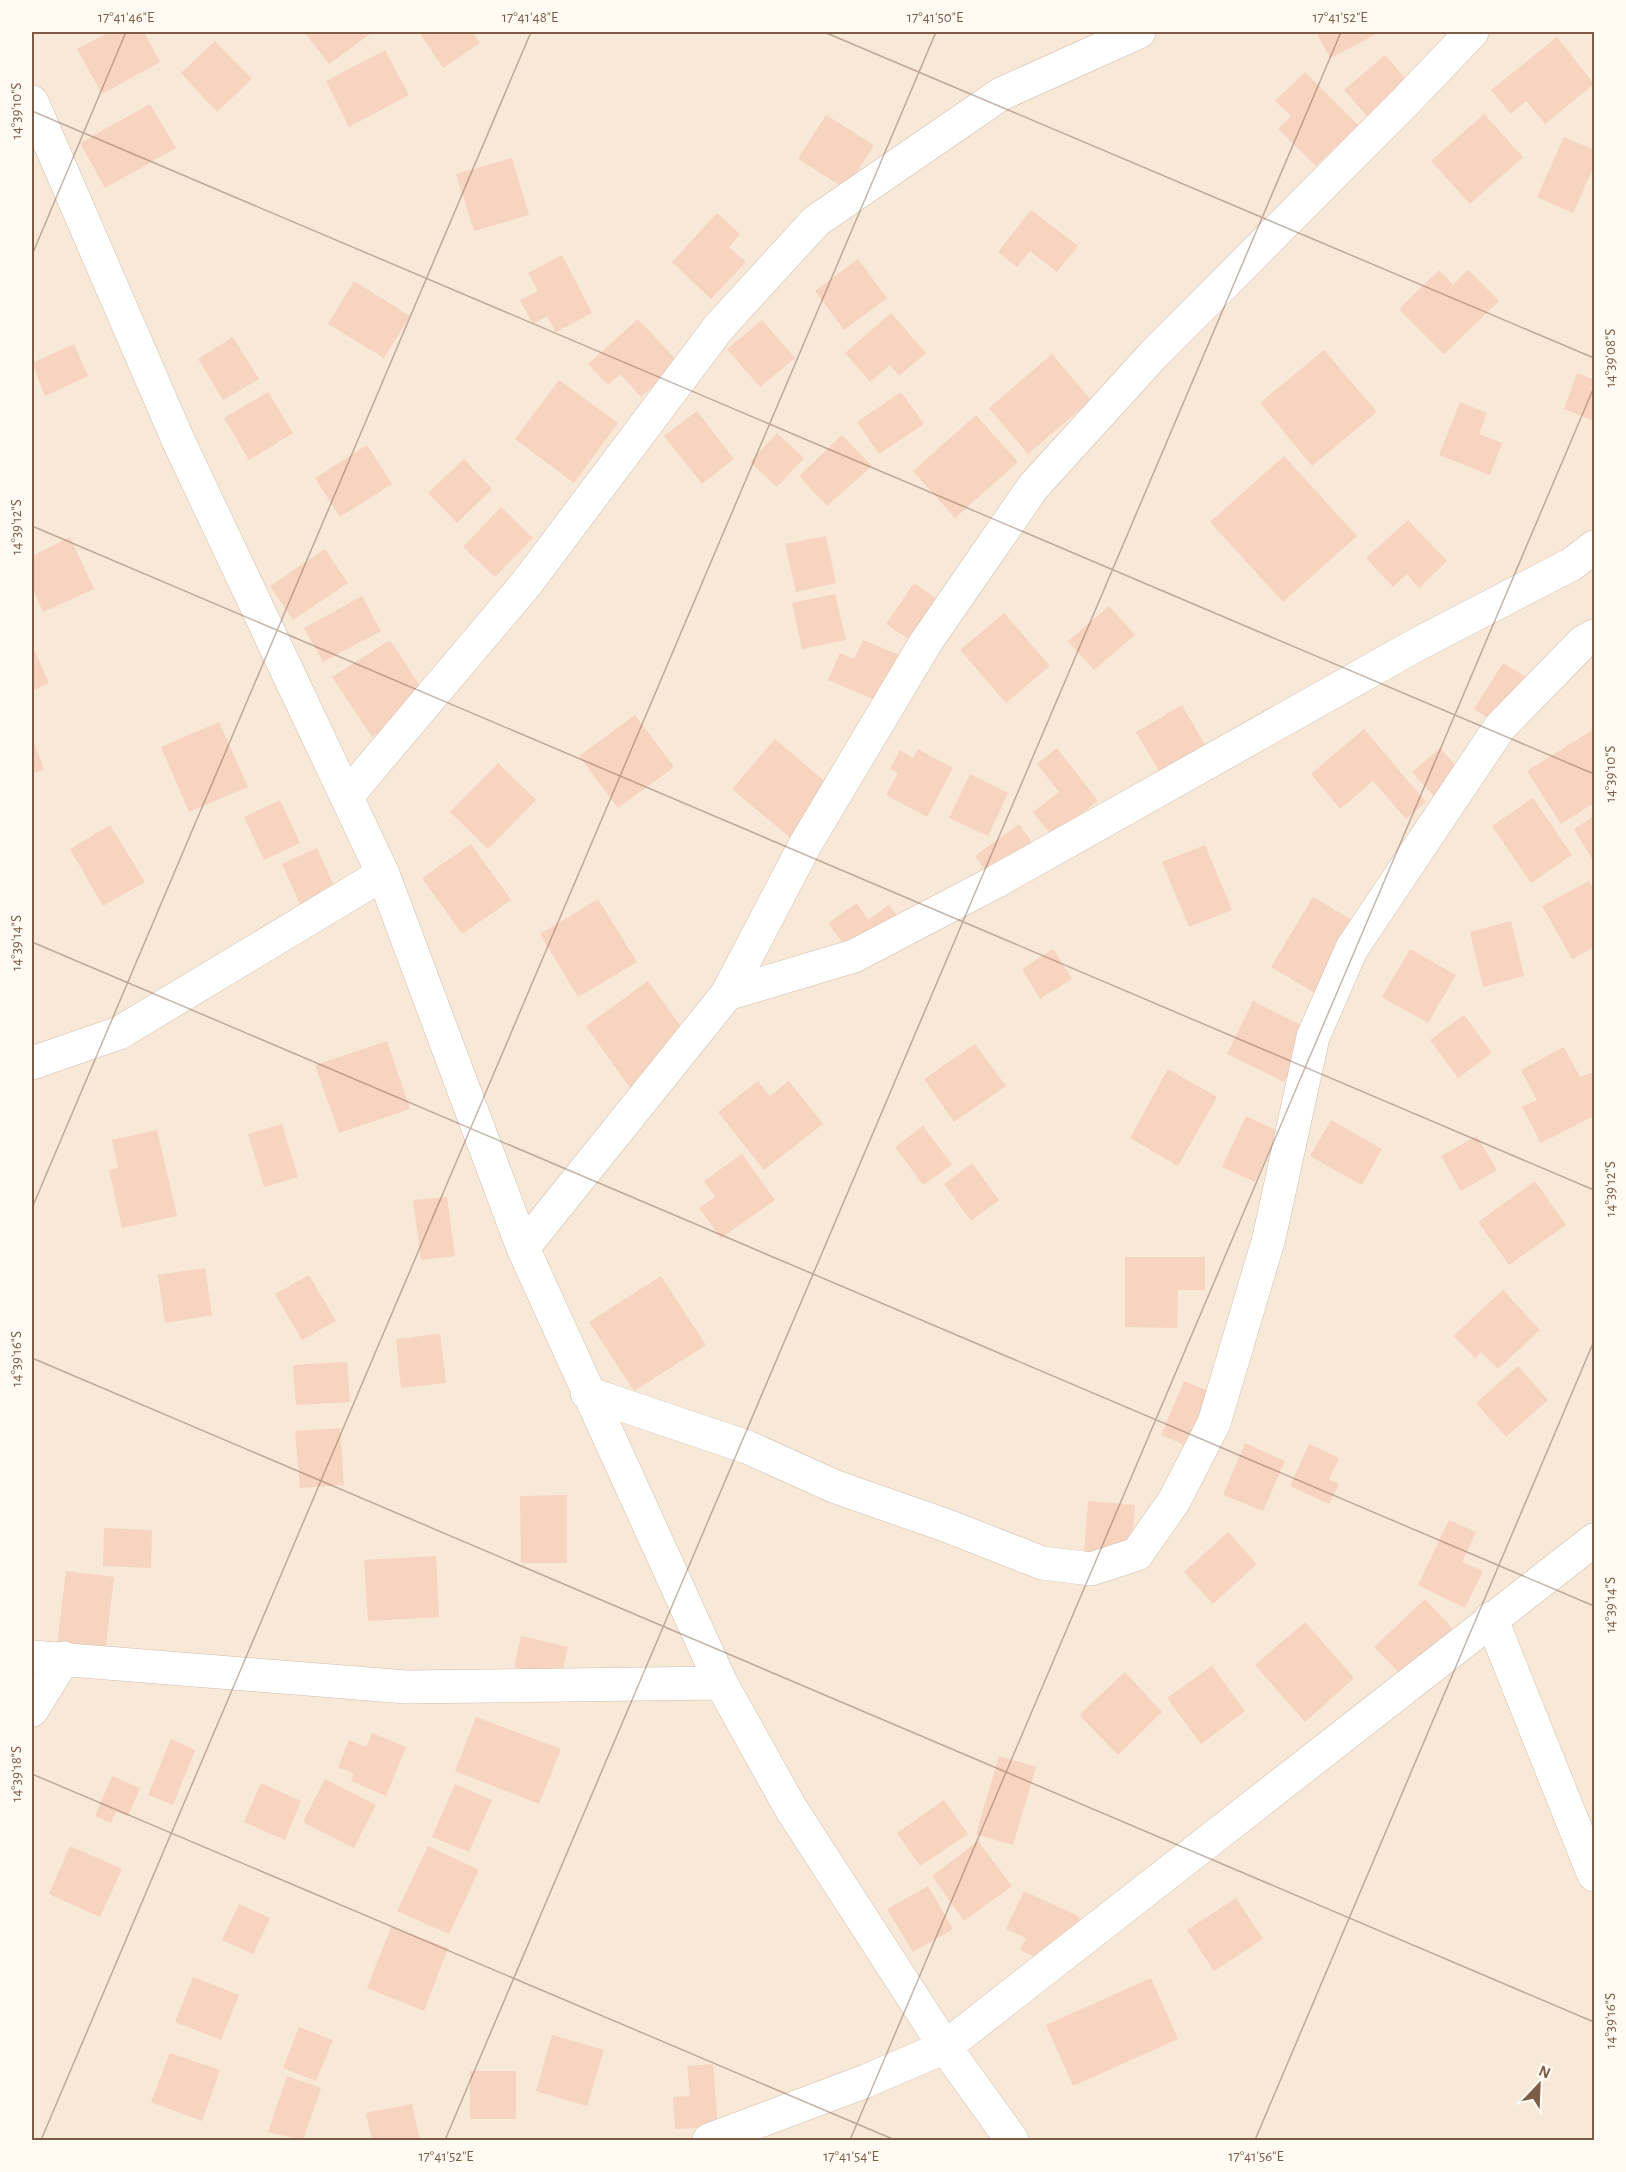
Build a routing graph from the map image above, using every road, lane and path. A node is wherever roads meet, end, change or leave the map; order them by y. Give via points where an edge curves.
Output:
1 (1139, 32) edge
2 (1472, 32) edge
3 (32, 102) edge
4 (1594, 547) edge
5 (1594, 636) edge
6 (347, 796) junction
7 (383, 874) junction
8 (727, 994) junction
9 (32, 1063) edge
10 (523, 1248) junction
11 (587, 1393) junction
12 (1594, 1540) edge
13 (1491, 1618) junction
14 (32, 1656) edge
15 (64, 1658) junction
16 (721, 1683) junction
17 (32, 1710) edge
18 (1594, 1875) edge
19 (945, 2047) junction
20 (709, 2140) edge
21 (1012, 2140) edge

1 - 6 street via 1001,94 816,221 718,327 526,584
2 - 8 street via 1154,354 1033,487 920,652 805,845
3 - 6 street via 178,440
4 - 8 street via 1572,564 1416,645 997,881 854,956
5 - 11 street via 1583,642 1500,727 1352,948 1313,1037 1269,1238 1214,1423 1174,1501 1137,1554 1091,1569 1042,1563 945,1524 836,1487 747,1447
6 - 7 street
7 - 9 street via 119,1033
7 - 10 street
8 - 10 street
10 - 11 street
11 - 16 street
12 - 13 street
13 - 18 street
13 - 19 street
14 - 15 street
15 - 16 street via 406,1686
15 - 17 street
16 - 19 street via 790,1807
19 - 20 street via 866,2082
19 - 21 street

